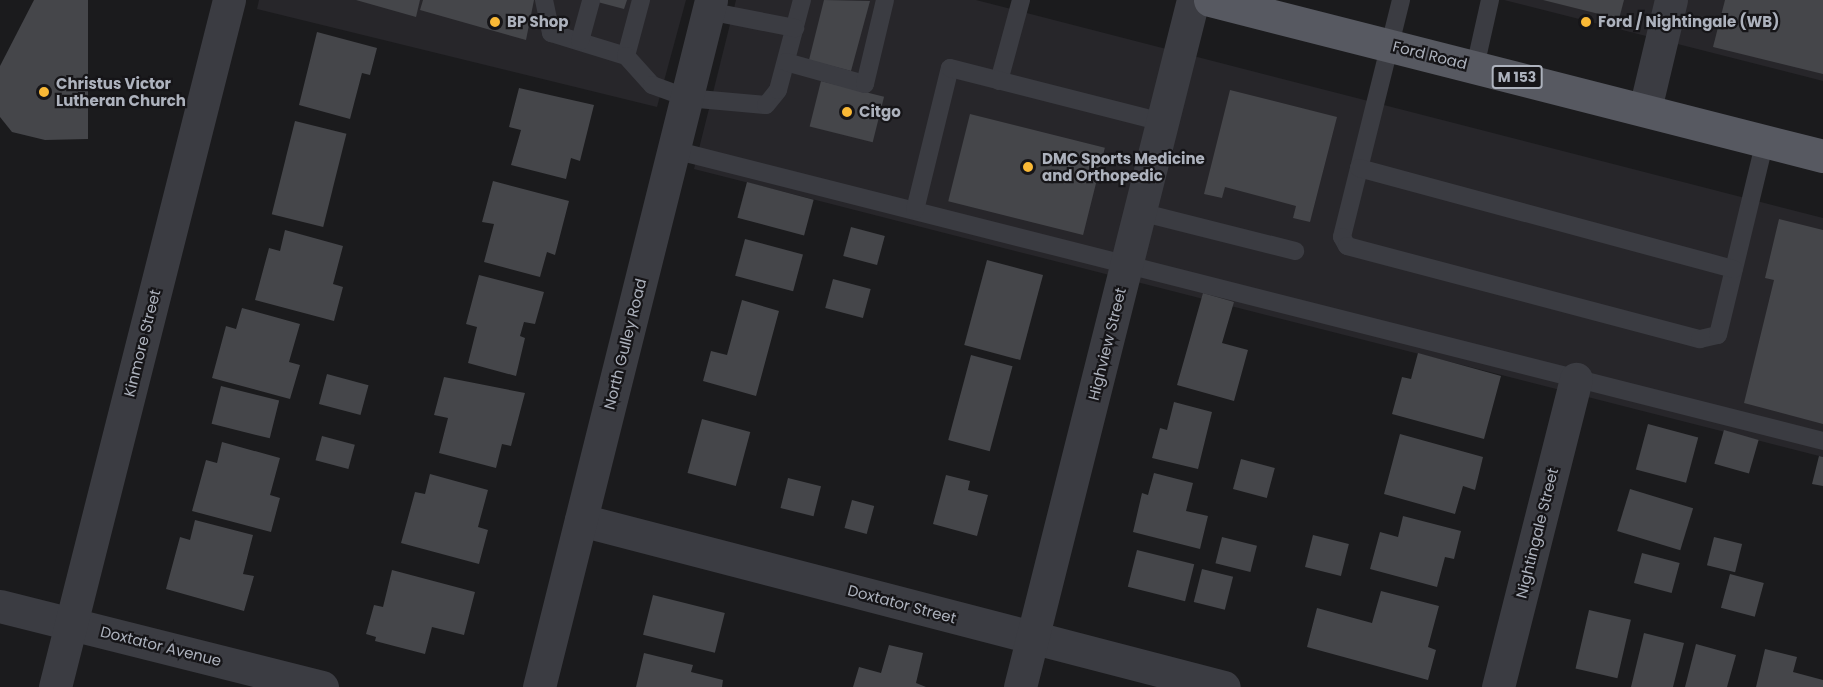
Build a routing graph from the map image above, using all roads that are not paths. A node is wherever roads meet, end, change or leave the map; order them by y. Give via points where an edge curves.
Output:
1 (229, 0) edge
2 (544, 0) edge
3 (641, 0) edge
4 (802, 0) edge
5 (885, 0) edge
6 (1021, 0) edge
7 (1193, 0) edge
8 (1210, 0) edge
9 (1401, 0) edge
10 (1490, 0) edge
11 (1671, 0) edge
12 (591, 1) edge
13 (710, 5) edge
14 (795, 28) junction
15 (580, 41) junction
16 (1390, 45) junction
17 (626, 56) junction
18 (786, 62) junction
19 (1475, 66) junction
20 (999, 81) junction
21 (687, 98) junction
22 (1645, 109) junction
23 (1162, 122) junction
24 (1765, 141) junction
25 (674, 150) junction
26 (1823, 156) edge
27 (1359, 168) junction
28 (915, 210) junction
29 (1140, 212) junction
30 (1295, 251) dead end
31 (1127, 263) junction
32 (1734, 269) junction
33 (1576, 379) junction
34 (1823, 441) edge
35 (581, 520) junction
36 (0, 606) edge
37 (71, 624) junction
38 (1032, 638) junction
39 (55, 687) edge
40 (322, 687) edge
41 (539, 687) edge
42 (1020, 687) edge
43 (1224, 687) edge
44 (1498, 687) edge

1 - 37 street, Kinmore Street
2 - 15 lane via 551,33
3 - 17 lane
4 - 14 lane
5 - 18 lane via 864,84
6 - 20 lane
7 - 23 street, Highview Street
8 - 16 main road, Ford Road / M 153
9 - 16 lane
10 - 19 lane
11 - 22 street
12 - 15 lane
13 - 14 lane
13 - 21 street, North Gulley Road
14 - 18 lane
15 - 17 lane
16 - 19 main road, Ford Road / M 153
16 - 27 lane
17 - 21 lane via 652,86
18 - 21 lane via 778,90 766,105
19 - 22 main road, Ford Road / M 153
20 - 23 lane
20 - 28 lane via 951,68
21 - 25 street, North Gulley Road
22 - 24 main road, Ford Road / M 153
23 - 29 street, Highview Street
24 - 26 main road, Ford Road / M 153
24 - 32 lane
25 - 28 lane
25 - 35 street, North Gulley Road
27 - 32 lane
27 - 32 lane via 1342,237 1347,246 1700,339 1718,335
28 - 31 lane
29 - 30 lane
29 - 31 street, Highview Street
31 - 33 lane
31 - 38 street, Highview Street
33 - 34 lane
33 - 44 street, Nightingale Street
35 - 38 street, Doxtator Street
35 - 41 street, North Gulley Road
36 - 37 street, Doxtator Avenue
37 - 39 street, Kinmore Street
37 - 40 street, Doxtator Avenue
38 - 42 street, Highview Street
38 - 43 street, Doxtator Street

